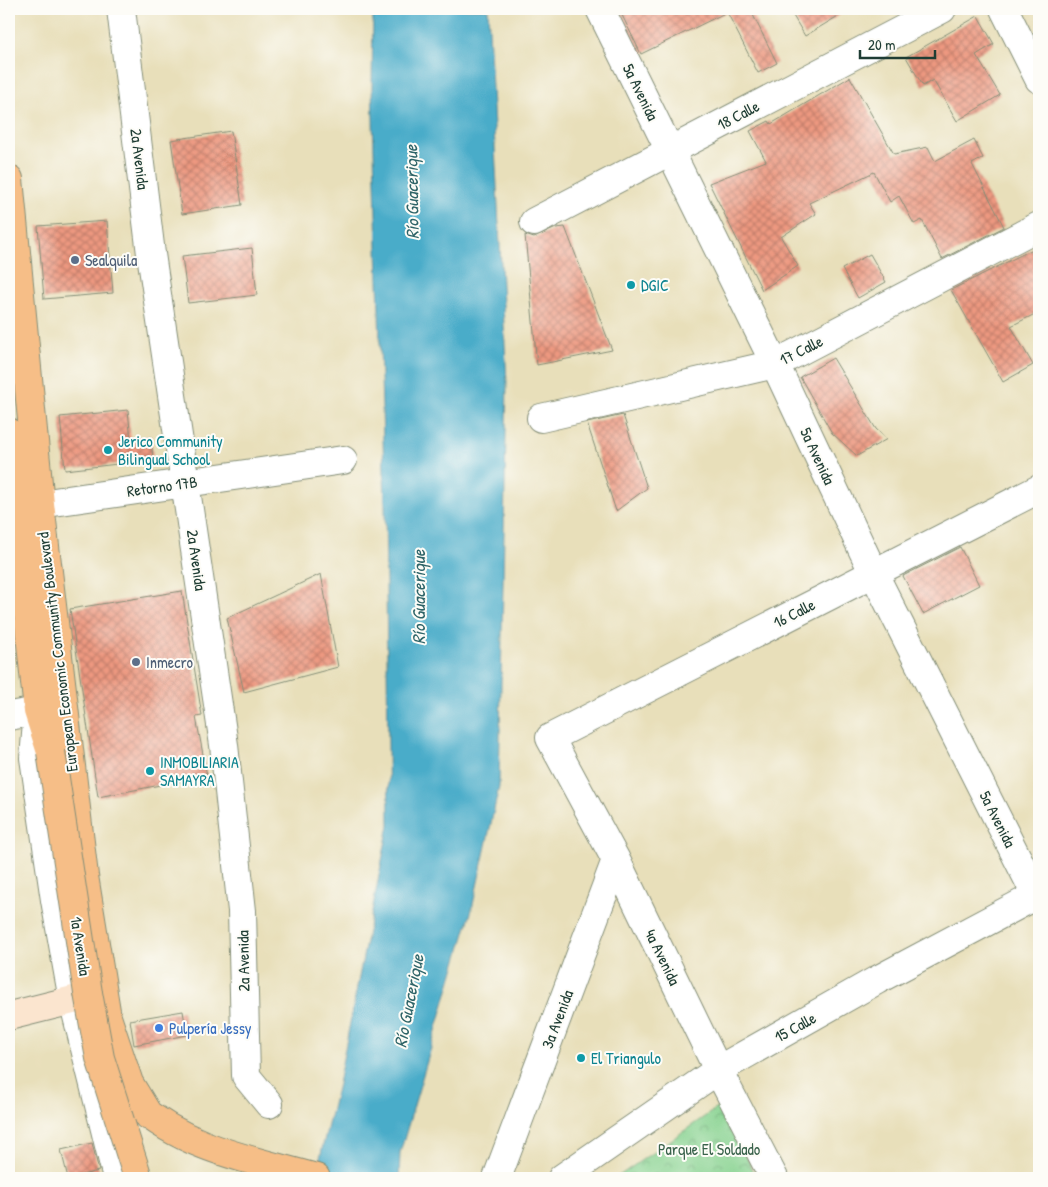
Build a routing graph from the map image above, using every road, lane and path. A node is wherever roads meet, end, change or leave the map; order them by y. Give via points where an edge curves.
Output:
1 (121, 9) edge
2 (600, 9) edge
3 (942, 9) edge
4 (1004, 9) edge
5 (1039, 79) edge
6 (670, 150) junction
7 (9, 179) edge
8 (534, 222) dead end
9 (1039, 226) edge
10 (775, 364) junction
11 (541, 418) dead end
12 (9, 432) edge
13 (343, 460) dead end
14 (185, 483) junction
15 (1039, 488) edge
16 (40, 504) junction
17 (873, 572) junction
18 (38, 711) junction
19 (9, 716) edge
20 (550, 738) joint
21 (616, 860) junction
22 (1038, 897) edge
23 (73, 1000) junction
24 (9, 1016) edge
25 (718, 1070) junction
26 (270, 1104) dead end
27 (149, 1116) junction
28 (117, 1178) edge
29 (138, 1178) edge
30 (316, 1178) edge
31 (497, 1178) edge
32 (562, 1178) edge
33 (774, 1178) edge

1 - 14 street, 2a Avenida via 151,254
2 - 6 street, 5a Avenida
3 - 6 street, 18 Calle
4 - 5 street
6 - 8 street, 18 Calle
6 - 10 street, 5a Avenida
7 - 16 main road, European Economic Community Boulevard
9 - 10 street, 17 Calle
10 - 11 street, 17 Calle
10 - 17 street, 5a Avenida
12 - 18 main road, European Economic Community Boulevard
13 - 14 street, Retorno 17B
14 - 16 street, Retorno 17B
14 - 26 street, 2a Avenida via 224,745 242,910 246,1076
15 - 17 street, 16 Calle
16 - 27 main road, European Economic Community Boulevard via 97,966 107,1018 129,1083
17 - 20 street, 16 Calle
17 - 22 street, 5a Avenida
18 - 19 street
18 - 23 street, European Economic Community Boulevard via 34,758
18 - 29 main road, 1a Avenida, bridge via 51,752 100,1058
20 - 21 street, 4a Avenida
21 - 25 street, 4a Avenida
21 - 31 street, 3a Avenida
22 - 25 street, 15 Calle via 878,980
23 - 24 main road
23 - 27 main road via 88,1006 94,1016 111,1076 120,1091
23 - 28 street, 1a Avenida
25 - 32 street, 15 Calle
25 - 33 street, 4a Avenida
27 - 30 main road via 184,1138 206,1147

